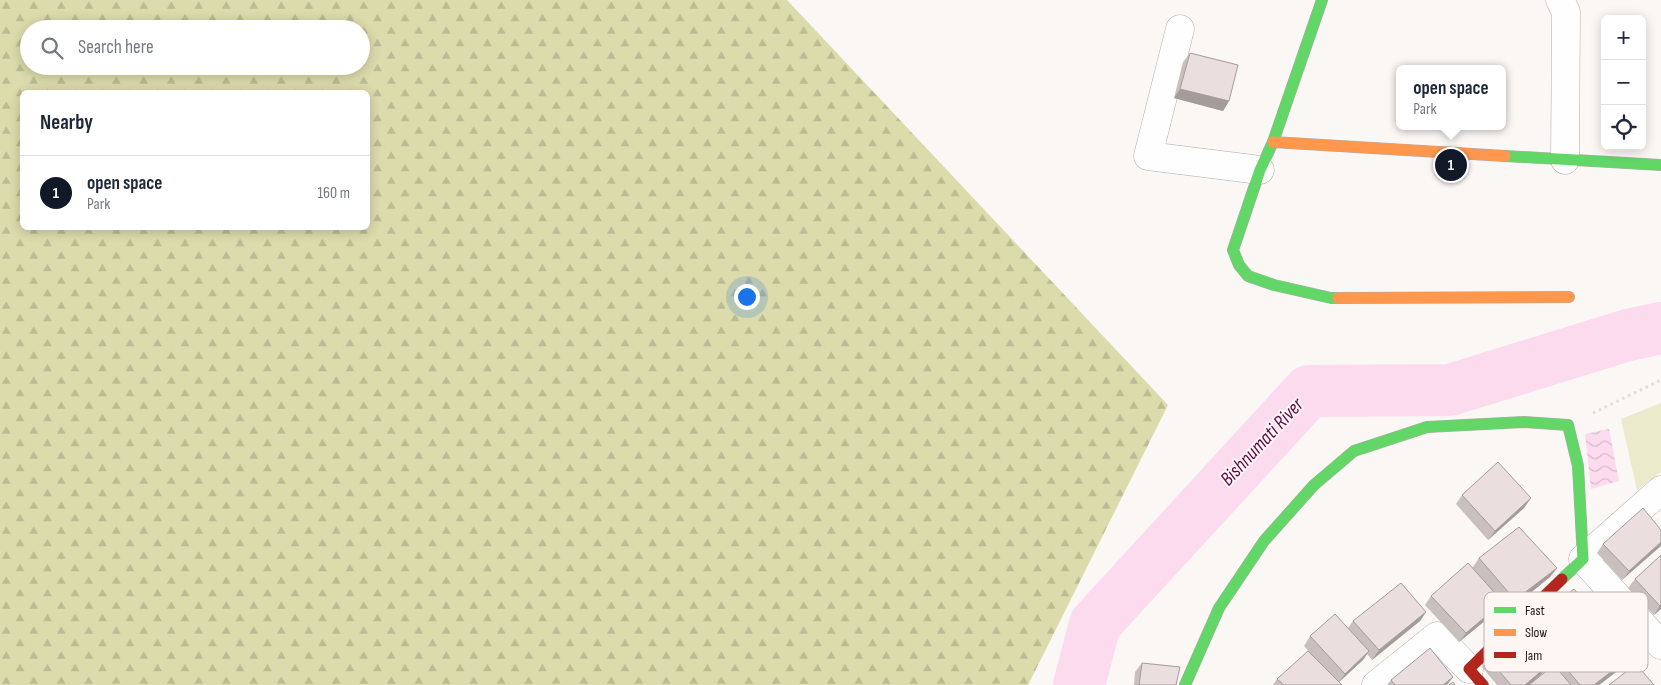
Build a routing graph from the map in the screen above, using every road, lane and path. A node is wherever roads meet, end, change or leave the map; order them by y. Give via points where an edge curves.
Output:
1 (1322, 0) edge
2 (1560, 0) edge
3 (1180, 29) dead end
4 (1273, 142) junction
5 (1565, 160) junction
6 (1661, 165) edge
7 (1260, 170) junction
8 (1569, 297) dead end
9 (1661, 380) edge
10 (1568, 425) junction
11 (1659, 495) edge
12 (1583, 559) junction
13 (1553, 592) edge
14 (1613, 592) edge
15 (1648, 631) edge
16 (1661, 645) edge
17 (1476, 677) edge
18 (1185, 685) edge
19 (1376, 685) edge

1 - 4 street
2 - 5 street via 1566,12
3 - 7 street via 1148,156
4 - 5 street
4 - 7 street
5 - 6 street
7 - 8 street via 1233,250 1248,276 1331,298
9 - 10 path
10 - 12 street via 1578,466
10 - 18 street via 1524,422 1427,427 1354,451 1314,485 1264,541 1219,608
11 - 12 street
12 - 13 street
12 - 14 street
15 - 16 street
17 - 19 street via 1437,636

